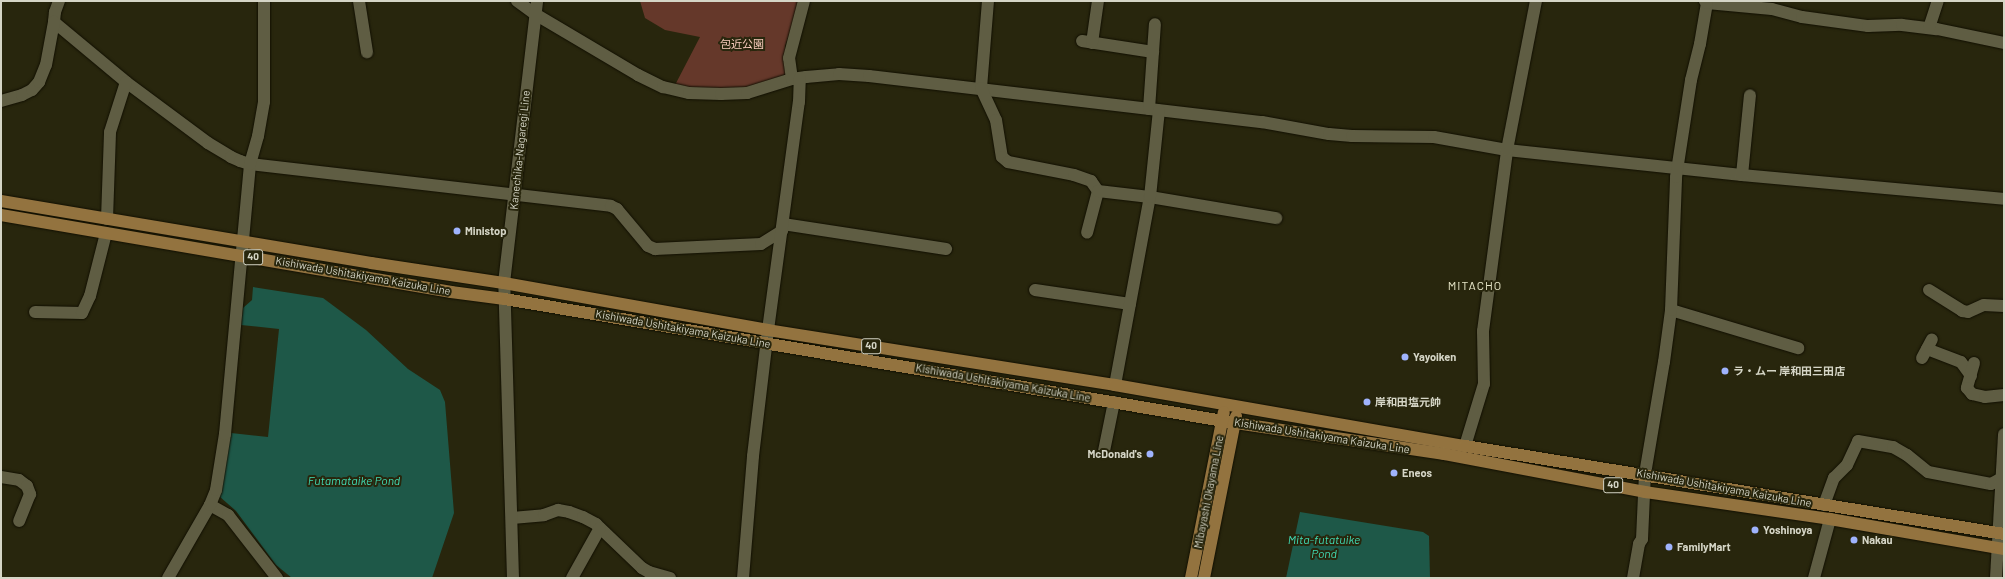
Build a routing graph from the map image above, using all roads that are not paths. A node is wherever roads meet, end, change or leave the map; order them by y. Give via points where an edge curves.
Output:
1 (59, 1) edge
2 (264, 1) edge
3 (359, 1) edge
4 (517, 1) edge
5 (537, 1) edge
6 (804, 1) edge
7 (988, 1) edge
8 (1098, 1) edge
9 (1536, 1) edge
10 (1938, 1) edge
11 (1706, 2) edge
12 (535, 14) junction
13 (54, 22) junction
14 (1155, 24) dead end
15 (1929, 28) junction
16 (2004, 43) edge
17 (367, 52) dead end
18 (1153, 52) junction
19 (796, 79) junction
20 (126, 82) junction
21 (981, 88) junction
22 (1750, 95) dead end
23 (1, 101) edge
24 (1154, 110) junction
25 (1508, 150) junction
26 (250, 164) junction
27 (1678, 168) junction
28 (1742, 175) junction
29 (1098, 191) junction
30 (515, 193) junction
31 (1150, 197) junction
32 (2004, 199) edge
33 (1, 201) edge
34 (1, 215) edge
35 (1276, 218) dead end
36 (107, 219) junction
37 (782, 228) junction
38 (106, 233) junction
39 (1087, 234) dead end
40 (243, 241) junction
41 (946, 249) dead end
42 (242, 255) junction
43 (504, 283) junction
44 (1035, 290) dead end
45 (1929, 290) dead end
46 (505, 298) junction
47 (1130, 304) junction
48 (2004, 306) edge
49 (1670, 310) junction
50 (35, 312) dead end
51 (768, 330) junction
52 (767, 343) junction
53 (1792, 343) dead end
54 (1927, 349) dead end
55 (1974, 363) dead end
56 (1971, 376) junction
57 (1115, 385) junction
58 (2004, 395) edge
59 (1114, 402) junction
60 (1226, 405) junction
61 (1238, 407) junction
62 (1223, 420) junction
63 (1235, 423) junction
64 (2004, 434) edge
65 (1465, 446) junction
66 (1104, 451) dead end
67 (1645, 474) junction
68 (2003, 474) edge
69 (1, 477) edge
70 (1645, 492) junction
71 (210, 505) junction
72 (1824, 505) junction
73 (512, 518) junction
74 (1830, 519) junction
75 (19, 520) dead end
76 (600, 528) junction
77 (2002, 534) edge
78 (2001, 549) edge
79 (168, 578) edge
80 (277, 578) edge
81 (513, 578) edge
82 (572, 578) edge
83 (670, 578) edge
84 (743, 578) edge
85 (1191, 578) edge
86 (1204, 578) edge
87 (1633, 578) edge
88 (1814, 578) edge
89 (1996, 578) edge

1 - 13 street
2 - 26 street via 264,102
3 - 17 street
4 - 12 street
5 - 12 street, Kanechika-Nagaregi Line
6 - 19 street via 789,58
7 - 21 street
8 - 18 street via 1087,42
9 - 25 street
10 - 15 street
11 - 15 street via 1772,9 1802,17 1868,26 1902,25
11 - 27 street
12 - 19 street via 663,87 689,92 747,93
12 - 30 street, Kanechika-Nagaregi Line
13 - 20 street
13 - 23 street via 46,65 38,82 32,90
14 - 18 street
15 - 16 street
18 - 24 street
19 - 21 street via 839,74
19 - 37 street via 799,102
20 - 26 street via 208,143 231,158
20 - 36 street via 110,132
21 - 24 street
21 - 29 street via 996,120 1002,157 1008,162 1084,178 1091,181
22 - 28 street
24 - 25 street via 1352,136 1434,137
24 - 31 street
25 - 27 street
25 - 65 street via 1483,331 1484,384
26 - 30 street
26 - 40 street
27 - 28 street
27 - 49 street
28 - 32 street
29 - 31 street
29 - 39 street
30 - 37 street via 611,206 617,209 648,246 655,249 760,244
30 - 43 street, Kanechika-Nagaregi Line
31 - 35 street
31 - 47 street
33 - 36 main road, Kishiwada Ushitakiyama Kaizuka Line / 40
34 - 38 main road, Kishiwada Ushitakiyama Kaizuka Line / 40
36 - 40 main road, Kishiwada Ushitakiyama Kaizuka Line / 40
37 - 41 street
37 - 51 street
38 - 42 main road, Kishiwada Ushitakiyama Kaizuka Line / 40
38 - 50 street via 90,296 82,313
40 - 42 street
40 - 43 main road, Kishiwada Ushitakiyama Kaizuka Line / 40
42 - 46 main road, Kishiwada Ushitakiyama Kaizuka Line / 40 via 451,292
42 - 71 street via 225,434 216,490
43 - 46 street, Kanechika-Nagaregi Line
43 - 51 main road, Kishiwada Ushitakiyama Kaizuka Line / 40
44 - 47 street
45 - 48 street via 1962,311 1968,312 1984,305
46 - 52 main road, Kishiwada Ushitakiyama Kaizuka Line / 40
46 - 73 street, Kanechika-Nagaregi Line
47 - 57 street
49 - 53 street via 1732,322
49 - 67 street
51 - 52 street
51 - 57 main road, Kishiwada Ushitakiyama Kaizuka Line / 40
52 - 59 main road, Kishiwada Ushitakiyama Kaizuka Line / 40
52 - 84 street via 753,456
54 - 56 street via 1961,362
55 - 56 street
56 - 58 street via 1967,388 1972,394
57 - 60 main road, Kishiwada Ushitakiyama Kaizuka Line / 40
59 - 62 main road, Kishiwada Ushitakiyama Kaizuka Line / 40
59 - 66 street
60 - 61 main road, Kishiwada Ushitakiyama Kaizuka Line / 40
60 - 62 main road, Mibayashi Okayama Line
61 - 63 main road, Mibayashi Okayama Line
61 - 65 main road, Kishiwada Ushitakiyama Kaizuka Line / 40
62 - 63 main road, Kishiwada Ushitakiyama Kaizuka Line / 40
62 - 85 main road, Mibayashi Okayama Line
63 - 70 main road, Kishiwada Ushitakiyama Kaizuka Line / 40 via 1444,454
63 - 86 main road, Mibayashi Okayama Line
64 - 68 street
65 - 67 main road, Kishiwada Ushitakiyama Kaizuka Line / 40
67 - 70 street
67 - 72 main road, Kishiwada Ushitakiyama Kaizuka Line / 40
68 - 72 street via 1991,484 1928,472 1893,447 1858,441 1847,465 1834,478
68 - 77 street
69 - 75 street via 20,480 27,486 30,494
70 - 74 main road, Kishiwada Ushitakiyama Kaizuka Line / 40
70 - 87 street via 1642,539
71 - 79 street
71 - 80 street via 228,514
72 - 77 main road, Kishiwada Ushitakiyama Kaizuka Line / 40
73 - 76 street via 544,515 558,510 583,517
73 - 81 street, Kanechika-Nagaregi Line
74 - 78 main road, Kishiwada Ushitakiyama Kaizuka Line / 40
74 - 88 street
76 - 82 street
76 - 83 street via 642,568
77 - 78 street
78 - 89 street

